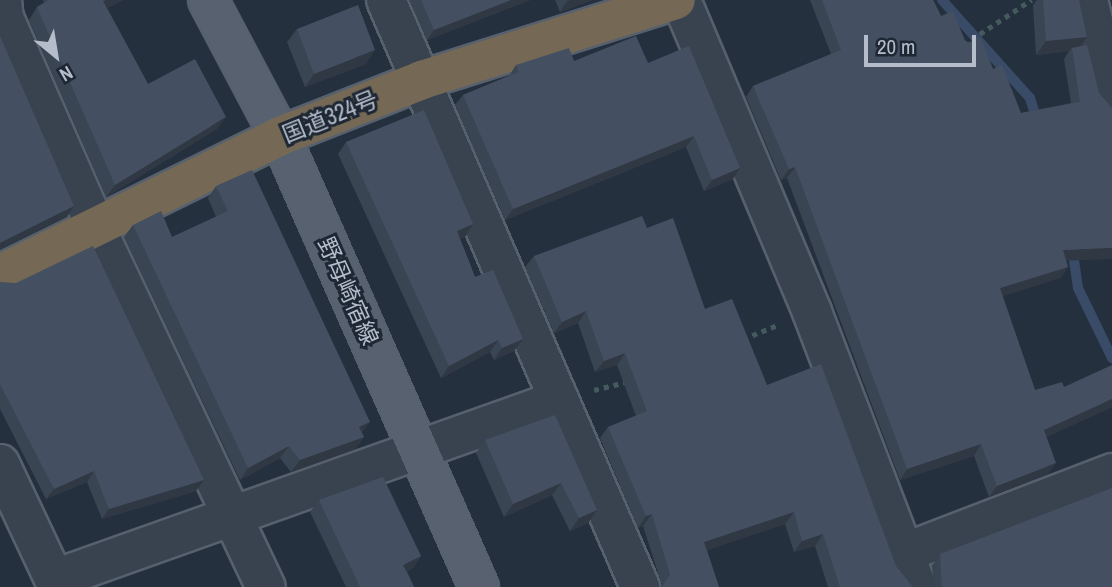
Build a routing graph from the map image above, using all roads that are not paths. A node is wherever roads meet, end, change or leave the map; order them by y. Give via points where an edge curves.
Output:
1 (2, 0) edge
2 (208, 0) edge
3 (386, 0) edge
4 (679, 0) edge
5 (1097, 4) edge
6 (422, 80) junction
7 (1112, 98) edge
8 (280, 136) junction
9 (96, 228) junction
10 (0, 274) edge
11 (559, 400) junction
12 (417, 448) junction
13 (0, 464) edge
14 (1112, 473) edge
15 (232, 513) junction
16 (906, 576) edge
17 (56, 583) edge
18 (266, 587) edge
19 (479, 587) edge
20 (640, 587) edge

1 - 9 street via 4,18
2 - 8 main road, 野母崎宿線
3 - 6 street
4 - 6 highway, 国道324号
4 - 16 street via 812,312
5 - 7 street
6 - 8 highway, 国道324号
6 - 11 street
8 - 9 highway, 国道324号
8 - 12 main road, 野母崎宿線
9 - 10 highway, 国道324号
9 - 15 street
11 - 12 street
11 - 20 street
12 - 15 street
12 - 19 main road, 野母崎宿線
13 - 17 street
14 - 16 street
15 - 17 street
15 - 18 street

